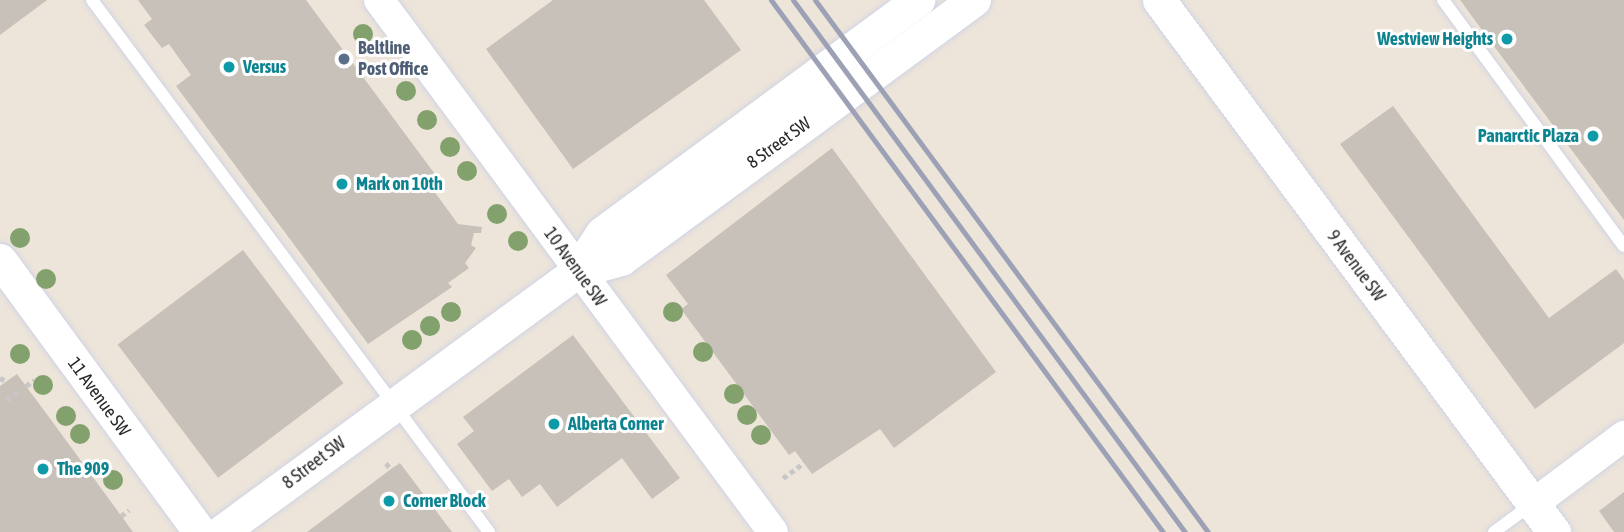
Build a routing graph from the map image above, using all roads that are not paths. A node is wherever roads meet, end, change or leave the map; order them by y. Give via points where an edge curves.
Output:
1 (92, 0) edge
2 (379, 0) edge
3 (918, 0) edge
4 (974, 0) edge
5 (1159, 0) edge
6 (1444, 0) edge
7 (1624, 246) edge
8 (0, 260) edge
9 (577, 271) junction
10 (394, 404) junction
11 (1624, 436) edge
12 (1533, 504) junction
13 (200, 532) edge
14 (221, 532) edge
15 (489, 532) edge
16 (773, 532) edge
17 (1494, 532) edge
18 (1553, 532) edge

1 - 10 lane
2 - 9 street, 10 Avenue SW
3 - 9 main road, 8 Street SW via 602,233
4 - 9 main road, 8 Street SW via 621,259
5 - 12 main road, 9 Avenue SW
6 - 7 lane
8 - 13 main road, 11 Avenue SW
9 - 10 main road, 8 Street SW
9 - 16 street, 10 Avenue SW
10 - 14 main road, 8 Street SW
10 - 15 lane
11 - 12 street
12 - 17 lane
12 - 18 main road, 9 Avenue SW

